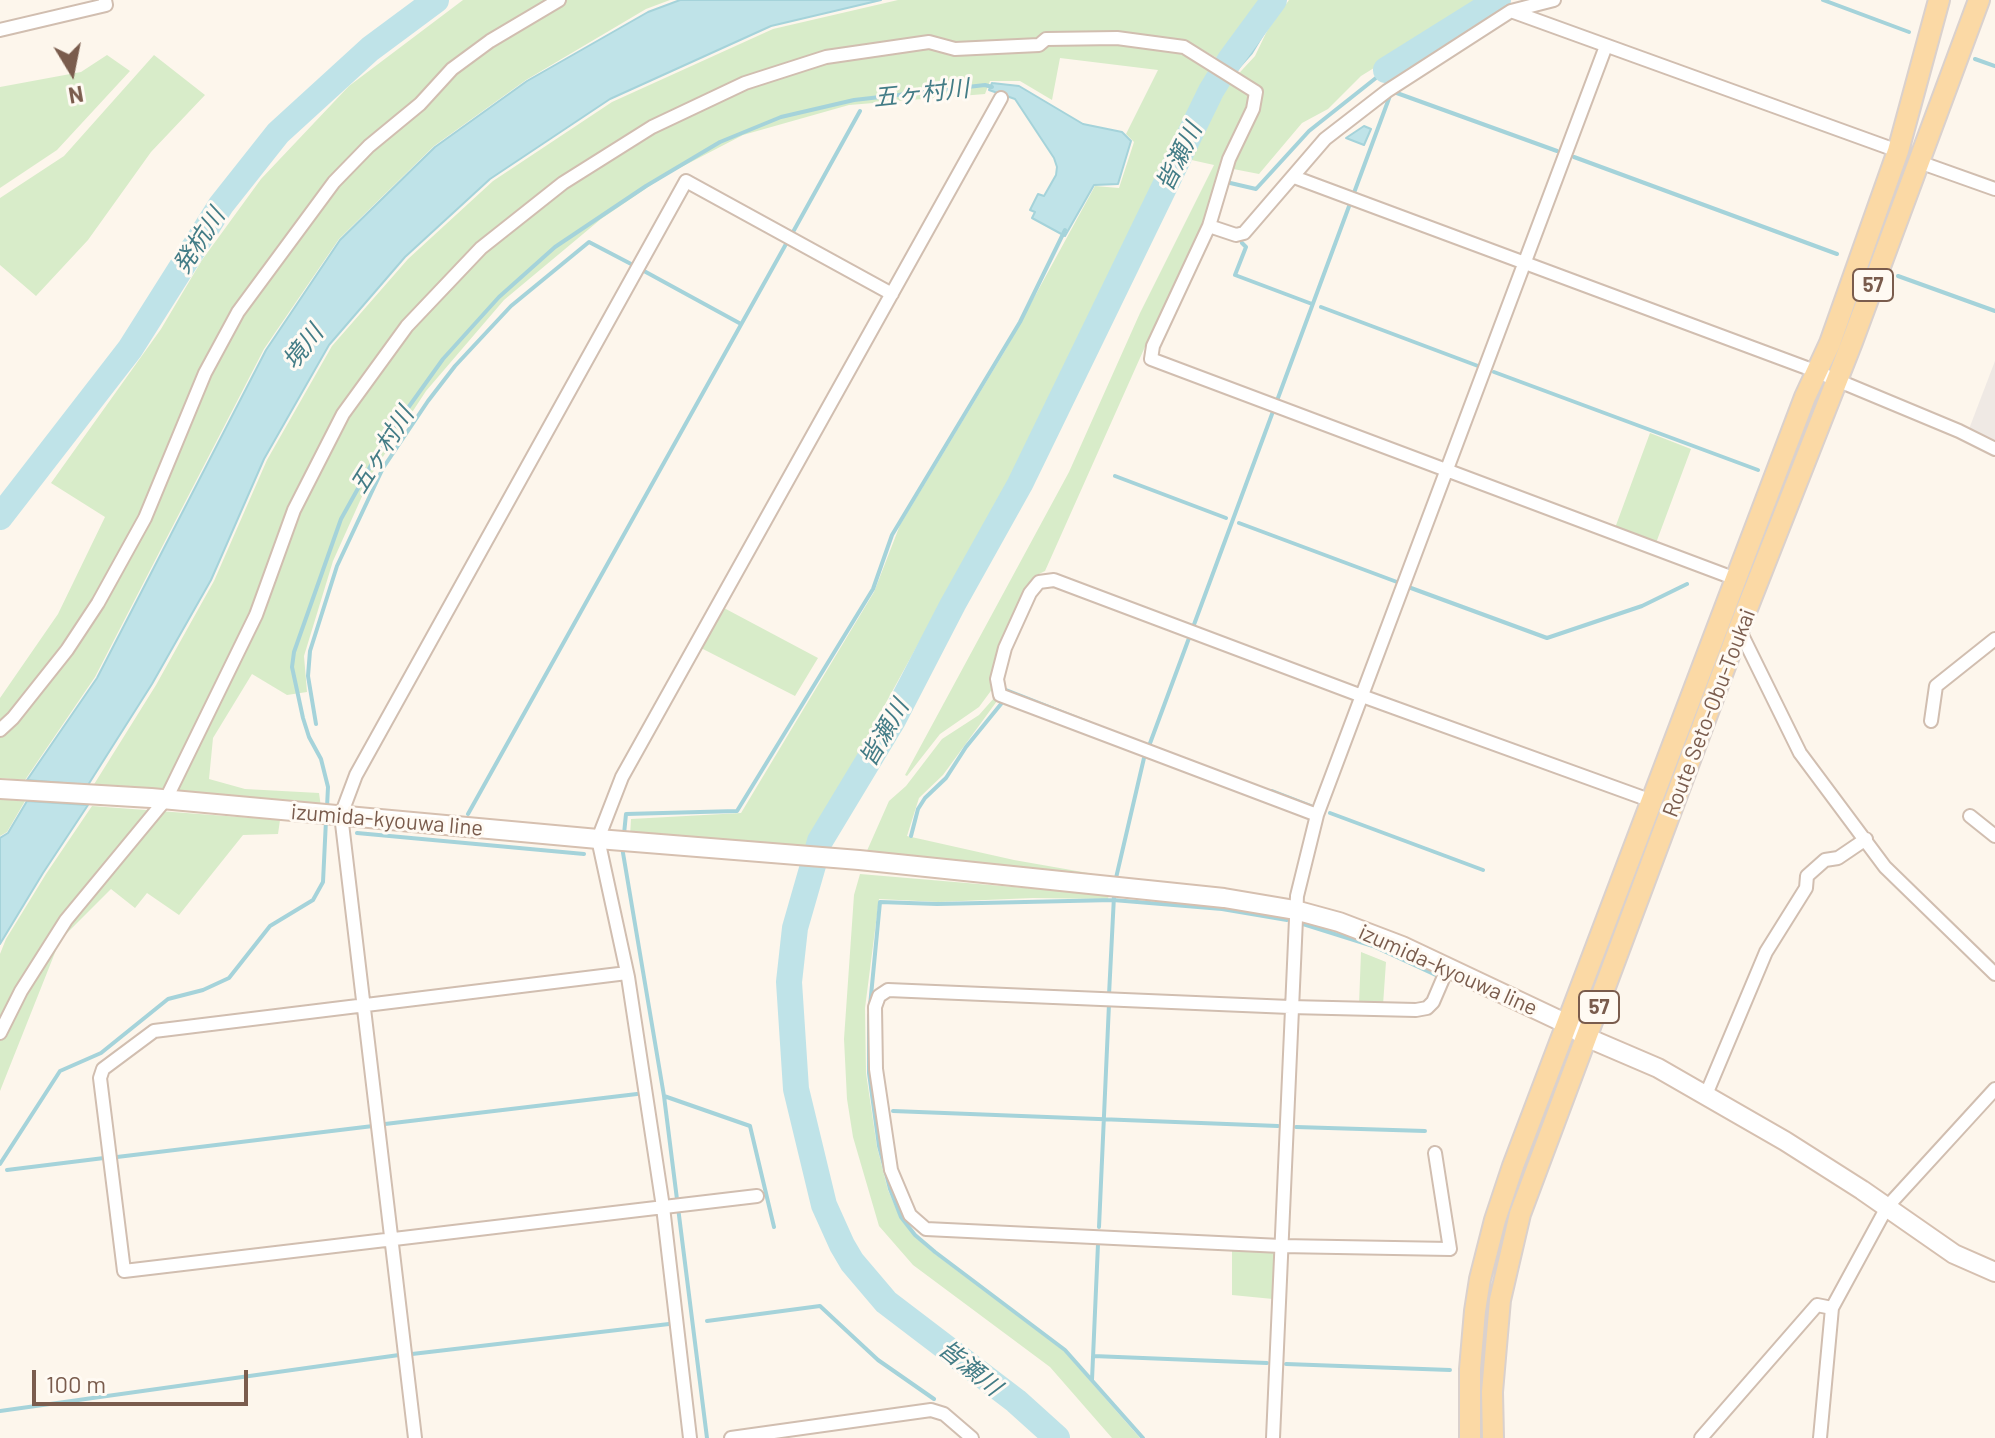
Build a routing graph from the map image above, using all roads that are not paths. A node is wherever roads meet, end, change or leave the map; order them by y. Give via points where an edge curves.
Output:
1 (559, 0) edge
2 (1554, 0) edge
3 (1939, 0) edge
4 (1979, 0) edge
5 (106, 3) edge
6 (1511, 11) junction
7 (119, 15) dead end
8 (0, 30) edge
9 (1606, 46) junction
10 (1001, 98) dead end
11 (1898, 151) junction
12 (1919, 162) junction
13 (1294, 177) junction
14 (1995, 189) edge
15 (1209, 226) junction
16 (1525, 264) junction
17 (892, 294) junction
18 (1815, 371) junction
19 (1836, 381) junction
20 (1995, 449) edge
21 (1447, 470) junction
22 (1736, 579) junction
23 (1739, 629) junction
24 (1995, 639) edge
25 (1362, 696) junction
26 (1931, 721) dead end
27 (0, 730) edge
28 (0, 789) edge
29 (158, 798) junction
30 (1652, 801) junction
31 (339, 815) junction
32 (1317, 815) junction
33 (1970, 816) dead end
34 (1995, 836) edge
35 (1866, 839) junction
36 (602, 840) junction
37 (1295, 910) junction
38 (1448, 967) junction
39 (627, 973) junction
40 (1995, 974) edge
41 (365, 1005) junction
42 (1290, 1007) junction
43 (1567, 1024) junction
44 (0, 1033) edge
45 (1588, 1038) junction
46 (1995, 1089) edge
47 (1705, 1097) junction
48 (1435, 1153) dead end
49 (757, 1196) dead end
50 (667, 1206) junction
51 (1887, 1207) junction
52 (392, 1240) junction
53 (1281, 1246) junction
54 (1995, 1272) edge
55 (1832, 1308) junction
56 (415, 1438) edge
57 (690, 1438) edge
58 (731, 1438) edge
59 (972, 1438) edge
60 (1273, 1438) edge
61 (1470, 1438) edge
62 (1493, 1438) edge
63 (1701, 1438) edge
64 (1820, 1438) edge

1 - 27 street via 452,69 334,182 238,312 205,373 145,518 98,603 67,650
2 - 6 street
3 - 11 main road, Route Seto-Obu-Toukai / 57
4 - 12 main road, Route Seto-Obu-Toukai / 57
5 - 7 street
5 - 8 street
6 - 9 street
6 - 13 street via 1325,139
9 - 11 street
9 - 16 street
10 - 17 street
11 - 18 main road, Route Seto-Obu-Toukai / 57 via 1830,343
12 - 14 street
12 - 19 main road, Route Seto-Obu-Toukai / 57
13 - 15 street via 1244,233
13 - 16 street
15 - 21 street via 1151,359
15 - 29 street via 1256,92 1184,47 1117,38 955,49 929,42 826,57 745,83 652,127 563,183 481,248 407,326 343,414 294,510 256,615
16 - 18 street
16 - 21 street
17 - 31 street via 686,181 356,775
17 - 36 street via 622,777
18 - 19 street
18 - 22 main road, Route Seto-Obu-Toukai / 57
19 - 20 street
19 - 23 main road, Route Seto-Obu-Toukai / 57
21 - 22 street
21 - 25 street
22 - 30 main road, Route Seto-Obu-Toukai / 57
23 - 35 street via 1800,753
23 - 45 main road, Route Seto-Obu-Toukai / 57
24 - 26 street via 1936,686
25 - 30 street
25 - 32 street
25 - 32 street via 1054,580 1039,582 1011,631 997,679 1000,695 1008,700
28 - 29 main road, izumida-kyouwa line
29 - 31 main road, izumida-kyouwa line
29 - 44 street via 66,920
30 - 43 main road, Route Seto-Obu-Toukai / 57
31 - 36 main road, izumida-kyouwa line
31 - 41 street
32 - 37 street
33 - 34 street
35 - 40 street via 1885,867
35 - 47 street via 1807,876 1806,888 1766,952
36 - 37 main road, izumida-kyouwa line via 1211,896
36 - 39 street
37 - 38 main road, izumida-kyouwa line via 1373,934
37 - 42 street
38 - 42 street via 1427,1008
38 - 43 main road, izumida-kyouwa line
39 - 41 street
39 - 50 street
41 - 52 street
41 - 52 street via 154,1031 103,1069 100,1078 124,1271
42 - 53 street
42 - 53 street via 888,990 875,1007 876,1069 891,1170 910,1215 926,1229
43 - 45 main road, izumida-kyouwa line
43 - 61 main road, Route Seto-Obu-Toukai / 57 via 1487,1246 1475,1311
45 - 47 main road, izumida-kyouwa line via 1658,1068
45 - 62 main road, Route Seto-Obu-Toukai / 57 via 1535,1172 1507,1262 1495,1342
46 - 51 street
47 - 51 main road, izumida-kyouwa line
48 - 53 street via 1450,1249
49 - 50 street
50 - 52 street
50 - 57 street
51 - 54 main road, izumida-kyouwa line via 1954,1254
51 - 55 street
52 - 56 street
53 - 60 street
55 - 63 street via 1817,1305
55 - 64 street
58 - 59 street via 931,1410 944,1414

